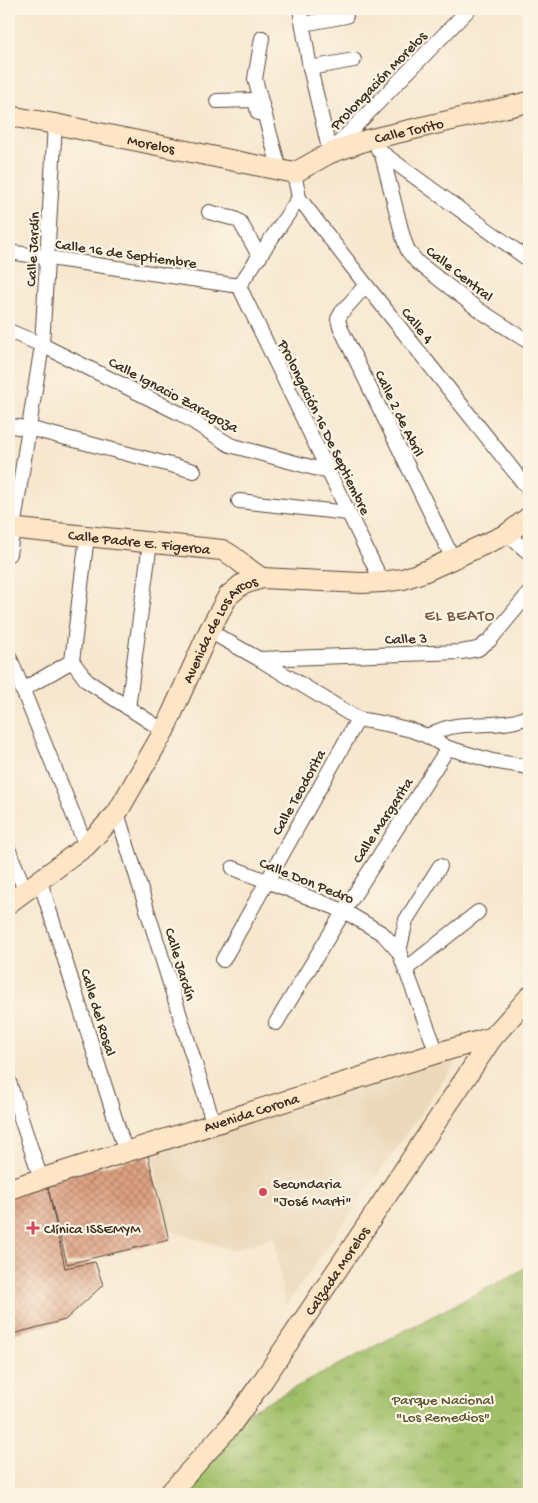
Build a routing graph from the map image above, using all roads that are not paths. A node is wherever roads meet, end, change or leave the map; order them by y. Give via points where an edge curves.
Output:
1 (300, 9) edge
2 (469, 9) edge
3 (346, 16) dead end
4 (303, 24) junction
5 (262, 38) dead end
6 (354, 60) dead end
7 (310, 68) junction
8 (217, 101) dead end
9 (529, 102) edge
10 (9, 116) edge
11 (55, 124) junction
12 (374, 146) junction
13 (330, 152) junction
14 (281, 171) junction
15 (299, 198) junction
16 (209, 212) dead end
17 (9, 252) edge
18 (260, 257) junction
19 (48, 258) junction
20 (529, 260) edge
21 (366, 285) junction
22 (239, 286) junction
23 (9, 331) edge
24 (529, 342) edge
25 (42, 345) junction
26 (9, 426) edge
27 (28, 428) junction
28 (194, 471) dead end
29 (329, 472) junction
30 (529, 490) edge
31 (239, 501) dead end
32 (348, 512) junction
33 (529, 517) edge
34 (10, 528) edge
35 (507, 534) junction
36 (87, 536) junction
37 (150, 543) junction
38 (529, 553) edge
39 (9, 554) edge
40 (453, 559) junction
41 (262, 578) junction
42 (382, 582) junction
43 (529, 593) edge
44 (209, 631) junction
45 (9, 656) edge
46 (259, 659) junction
47 (72, 661) junction
48 (22, 690) junction
49 (128, 708) junction
50 (529, 715) edge
51 (358, 719) junction
52 (164, 731) junction
53 (427, 736) junction
54 (448, 748) junction
55 (529, 767) edge
56 (117, 813) junction
57 (86, 846) junction
58 (9, 851) edge
59 (440, 866) dead end
60 (233, 868) dead end
61 (267, 881) junction
62 (33, 885) junction
63 (9, 903) edge
64 (344, 911) junction
65 (478, 912) dead end
66 (399, 952) junction
67 (224, 960) dead end
68 (406, 969) junction
69 (529, 996) edge
70 (276, 1023) dead end
71 (493, 1037) junction
72 (437, 1053) junction
73 (9, 1082) edge
74 (214, 1124) junction
75 (126, 1153) junction
76 (41, 1179) junction
77 (9, 1189) edge
78 (169, 1494) edge

1 - 4 street
2 - 13 street, Prolongación Morelos
3 - 4 street
4 - 7 street
5 - 14 street via 255,79
6 - 7 street
7 - 13 street
8 - 14 street via 255,100
9 - 12 main road, Calle Torito
10 - 11 main road, Morelos
11 - 14 main road, Morelos
11 - 19 street, Calle Jardín
12 - 13 main road, Calle Torito
12 - 20 street
12 - 24 street, Calle Central via 408,251 417,262 480,310
13 - 14 main road, Calle Torito
14 - 15 street, Calle 4
15 - 18 street
15 - 21 street, Calle 4
16 - 18 street via 240,222
17 - 19 street, Calle 16 de Septiembre
18 - 22 street
19 - 22 street, Calle 16 de Septiembre
19 - 25 street, Calle Jardín
21 - 30 street, Calle 4
21 - 40 street, Calle 2 de Abril via 342,312 338,319 340,327
22 - 29 street, Prolongación 16 De Septiembre
23 - 25 street, Calle Ignacio Zaragoza
25 - 27 street, Calle Jardín
25 - 29 street, Calle Ignacio Zaragoza via 181,414 230,444
26 - 27 street
27 - 28 street
27 - 34 street, Calle Jardín
29 - 32 street, Prolongación 16 De Septiembre
31 - 32 street
32 - 42 street, Prolongación 16 De Septiembre
33 - 35 main road, Avenida de Los Arcos
34 - 36 main road, Calle Padre E. Figeroa
34 - 39 street, Calle Jardín
35 - 38 street
35 - 40 main road, Avenida de Los Arcos
36 - 37 main road, Calle Padre E. Figeroa
36 - 47 street
37 - 41 main road, Calle Padre E. Figeroa via 222,550
37 - 49 street
40 - 42 main road, Avenida de Los Arcos via 426,571
41 - 42 main road, Avenida de Los Arcos
41 - 44 main road, Avenida de Los Arcos via 241,585 228,596
43 - 46 street, Calle 3 via 490,640 478,649
44 - 46 street
44 - 52 main road, Avenida de Los Arcos
45 - 48 street
46 - 51 street
47 - 48 street
47 - 49 street via 86,681
48 - 57 street
49 - 52 street
50 - 53 street via 512,722 443,728
51 - 53 street
51 - 61 street, Calle Teodorita
52 - 56 main road, Avenida de Los Arcos
53 - 54 street
54 - 55 street via 492,761
54 - 64 street, Calle Margarita
56 - 57 main road, Avenida de Los Arcos
56 - 74 street, Calle Jardín
57 - 62 main road, Avenida de Los Arcos
58 - 62 street, Calle del Rosal
59 - 66 street via 406,920
60 - 61 street, Calle Don Pedro
61 - 64 street, Calle Don Pedro
61 - 67 street, Calle Teodorita
62 - 63 main road, Avenida de Los Arcos
62 - 75 street, Calle del Rosal
64 - 66 street, Calle Don Pedro via 383,934
64 - 70 street, Calle Margarita
65 - 68 street
66 - 68 street, Calle Don Pedro
68 - 72 street, Calle Don Pedro
69 - 71 main road, Calzada Morelos
71 - 72 main road, Avenida Corona
71 - 78 main road, Calzada Morelos via 262,1382 231,1425
72 - 74 main road, Avenida Corona
73 - 76 street
74 - 75 main road, Avenida Corona
75 - 76 main road, Avenida Corona
76 - 77 main road, Avenida Corona

